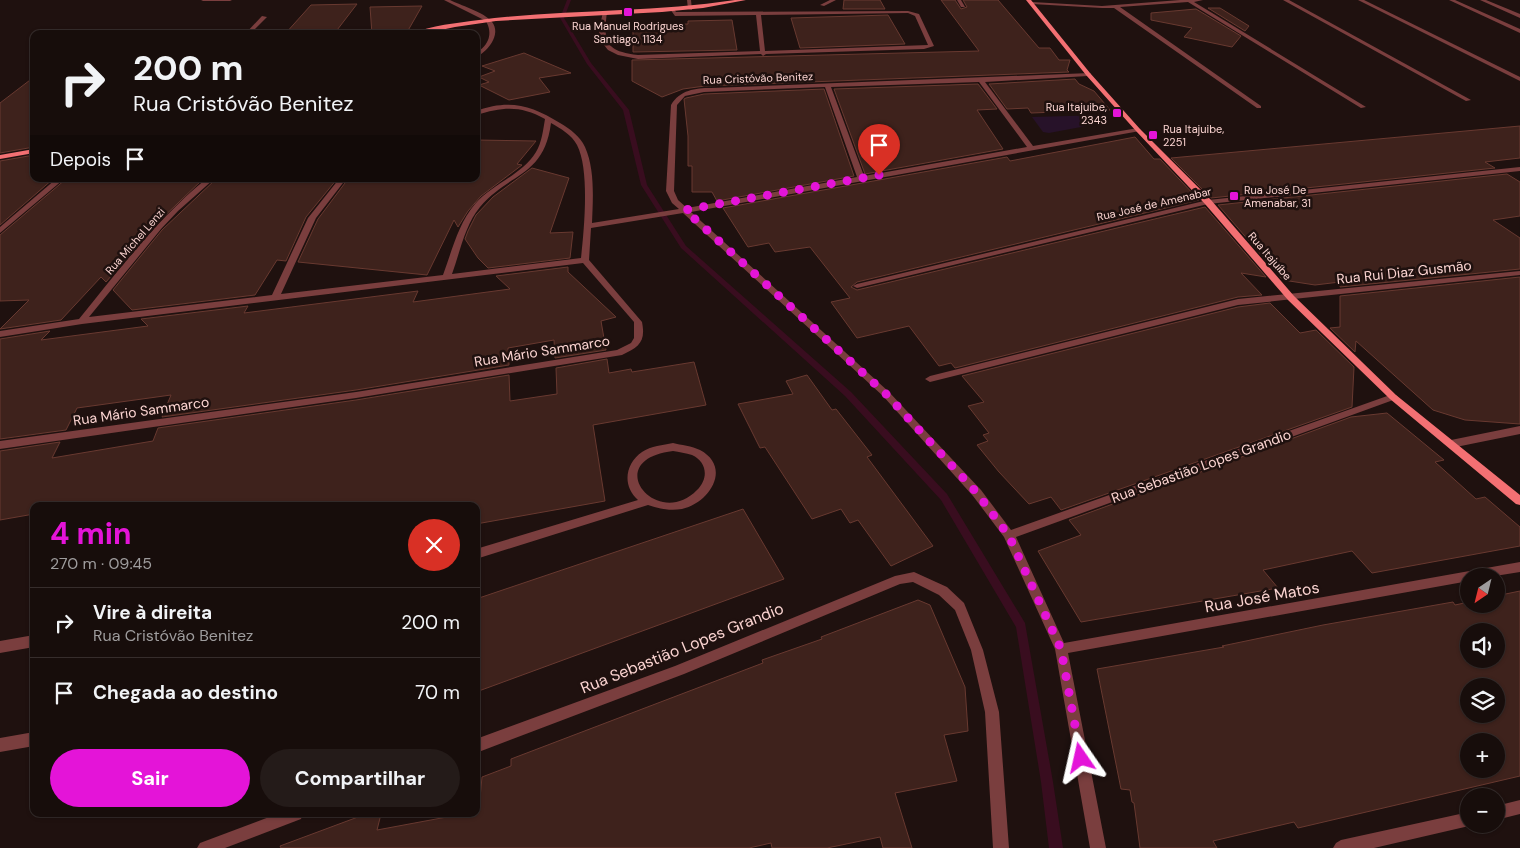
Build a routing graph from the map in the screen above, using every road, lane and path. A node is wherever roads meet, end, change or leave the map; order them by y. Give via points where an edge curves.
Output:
1 (203, 0) edge
2 (230, 0) edge
3 (446, 0) edge
4 (690, 0) edge
5 (744, 0) edge
6 (834, 0) edge
7 (959, 0) edge
8 (1201, 0) edge
9 (1285, 0) edge
10 (1360, 0) edge
11 (1451, 0) edge
12 (1482, 0) edge
13 (1188, 1) edge
14 (721, 2) edge
15 (1030, 2) edge
16 (822, 5) dead end
17 (963, 6) dead end
18 (1116, 7) junction
19 (690, 9) junction
20 (672, 10) junction
21 (605, 12) junction
22 (758, 14) junction
23 (1520, 16) edge
24 (264, 18) dead end
25 (488, 20) junction
26 (251, 30) edge
27 (435, 30) edge
28 (1520, 32) edge
29 (480, 54) edge
30 (763, 54) junction
31 (1088, 74) junction
32 (1520, 79) edge
33 (981, 80) junction
34 (828, 86) junction
35 (1468, 100) dead end
36 (1259, 107) dead end
37 (1363, 107) dead end
38 (480, 112) edge
39 (548, 119) junction
40 (1138, 130) junction
41 (1031, 148) junction
42 (30, 152) edge
43 (0, 157) edge
44 (1520, 169) edge
45 (861, 178) junction
46 (57, 182) edge
47 (207, 182) edge
48 (340, 182) edge
49 (1208, 202) junction
50 (685, 210) junction
51 (588, 226) junction
52 (0, 231) edge
53 (585, 260) junction
54 (1520, 273) edge
55 (447, 276) junction
56 (857, 286) dead end
57 (275, 298) junction
58 (1291, 298) junction
59 (82, 321) junction
60 (0, 334) edge
61 (930, 379) dead end
62 (1393, 397) junction
63 (1520, 430) edge
64 (1451, 444) junction
65 (0, 445) edge
66 (647, 501) junction
67 (1520, 501) edge
68 (1009, 536) junction
69 (480, 553) edge
70 (1520, 567) edge
71 (1505, 570) edge
72 (1460, 578) edge
73 (30, 643) edge
74 (0, 648) edge
75 (1061, 649) junction
76 (30, 740) edge
77 (0, 745) edge
78 (480, 745) edge
79 (1520, 807) edge
80 (1505, 811) edge
81 (288, 817) edge
82 (1460, 821) edge
83 (205, 848) edge
84 (1001, 848) edge
85 (1098, 848) edge
86 (1341, 848) edge

1 - 2 street
3 - 25 street
4 - 19 street
5 - 14 main road
6 - 16 street
7 - 17 street
8 - 13 street
9 - 35 street
10 - 32 street
11 - 28 street
12 - 23 street
13 - 18 street
13 - 37 street
14 - 19 main road
15 - 18 street
15 - 31 main road, Rua Itajuíbe
18 - 36 street
19 - 20 main road
20 - 21 main road
20 - 22 street via 675,14
21 - 25 main road
21 - 30 street via 601,34 609,50 619,55
22 - 30 street
22 - 30 street via 908,12 917,15 931,46
24 - 26 street
25 - 27 main road
25 - 29 street via 492,38 486,50
31 - 33 street, Rua Cristóvão Benitez
31 - 40 main road, Rua Itajuíbe
33 - 34 street, Rua Cristóvão Benitez
33 - 41 street
34 - 45 street
34 - 50 street, Rua Cristóvão Benitez via 697,90 676,100 670,191
38 - 39 street via 498,107 526,107
39 - 51 street via 564,128 581,146 586,162
39 - 55 street via 547,138 534,163 476,206
40 - 41 street
40 - 49 main road, Rua Itajuíbe
41 - 45 street
42 - 43 main road
44 - 49 street, Rua José de Amenabar
45 - 50 street
46 - 52 street
47 - 59 street, Rua Michel Lenzi via 150,239
48 - 57 street via 312,218
49 - 56 street, Rua José de Amenabar
49 - 58 main road, Rua Itajuíbe
50 - 51 street
50 - 68 street via 886,394 977,493
51 - 53 street
53 - 55 street
53 - 65 street, Rua Mário Sammarco via 638,322 641,334 631,348 619,353 356,395
54 - 58 street, Rua Rui Diaz Gusmão
55 - 57 street
57 - 59 street
58 - 61 street, Rua Rui Diaz Gusmão via 1238,302
58 - 62 main road, Rua Itajuíbe
59 - 60 street
62 - 64 main road, Rua Itajuíbe
62 - 68 street, Rua Sebastião Lopes Grandio
63 - 64 street
64 - 67 main road, Rua Itajuíbe
66 - 66 street via 678,505 700,495 711,478 706,460 686,448 659,449 647,454 632,472 632,484
66 - 69 street
68 - 75 street
70 - 71 street, Rua José Matos
72 - 75 street, Rua José Matos
73 - 74 street
75 - 85 street
76 - 77 street
78 - 84 street, Rua Sebastião Lopes Grandio via 679,670 899,579 914,577 943,591 960,607 977,650 992,712
79 - 80 street
81 - 83 street
82 - 86 street

